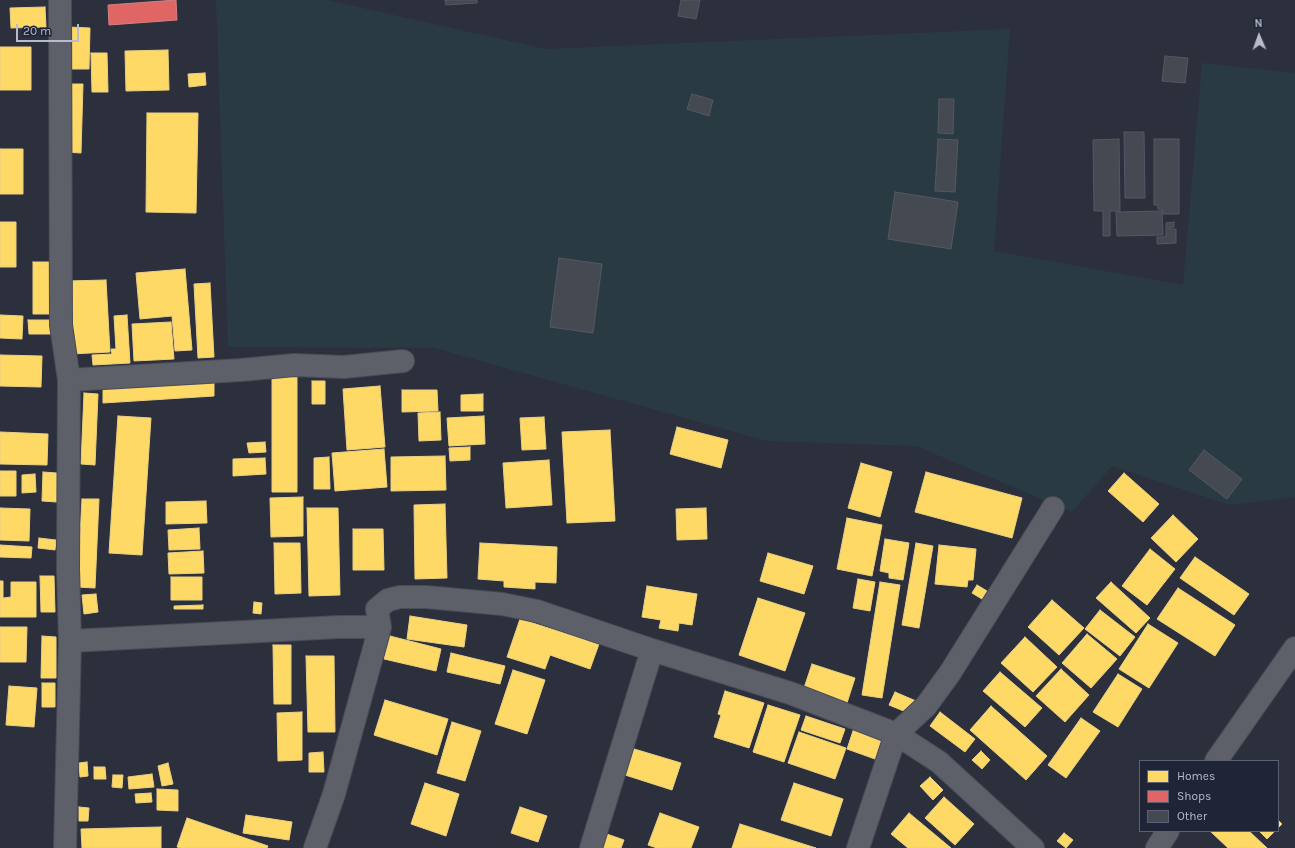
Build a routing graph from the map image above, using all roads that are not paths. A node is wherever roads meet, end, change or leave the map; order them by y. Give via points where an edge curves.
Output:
1 (60, 0) edge
2 (403, 361) dead end
3 (69, 380) junction
4 (1053, 508) dead end
5 (380, 627) junction
6 (70, 641) junction
7 (1295, 648) edge
8 (652, 650) junction
9 (896, 734) junction
10 (1217, 760) edge
11 (1167, 832) edge
12 (64, 848) edge
13 (315, 848) edge
14 (591, 848) edge
15 (858, 848) edge
16 (1033, 848) edge
17 (1157, 848) edge

1 - 3 street via 61,325
2 - 3 street via 344,367 294,365
3 - 6 street
4 - 9 street via 934,695
5 - 6 street
5 - 8 street via 377,609 388,600 400,597 433,598 502,604 537,611
5 - 13 street via 334,794
6 - 12 street
7 - 10 street
8 - 9 street via 790,693
8 - 14 street
9 - 15 street
9 - 16 street via 939,762
11 - 17 street

